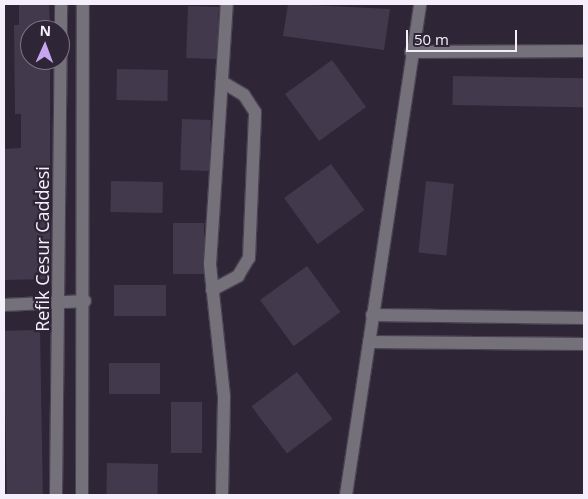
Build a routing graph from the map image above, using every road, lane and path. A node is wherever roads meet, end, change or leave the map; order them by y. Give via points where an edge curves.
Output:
1 (61, 4) edge
2 (83, 4) edge
3 (227, 4) edge
4 (420, 4) edge
5 (584, 51) edge
6 (411, 52) junction
7 (222, 82) junction
8 (212, 290) junction
9 (59, 301) junction
10 (85, 301) junction
11 (4, 305) edge
12 (372, 316) junction
13 (584, 318) edge
14 (369, 342) junction
15 (584, 344) edge
16 (56, 495) edge
17 (82, 495) edge
18 (222, 495) edge
19 (346, 495) edge

1 - 9 street, Refik Cesur Caddesi
2 - 10 street
3 - 7 street
4 - 6 street
5 - 6 street
6 - 12 street
7 - 8 street
7 - 8 street via 244,95 255,112 249,258 238,276
8 - 18 street via 224,396
9 - 10 street
9 - 11 street
9 - 16 street, Refik Cesur Caddesi
10 - 17 street
12 - 13 street
12 - 14 street
14 - 15 street
14 - 19 street

